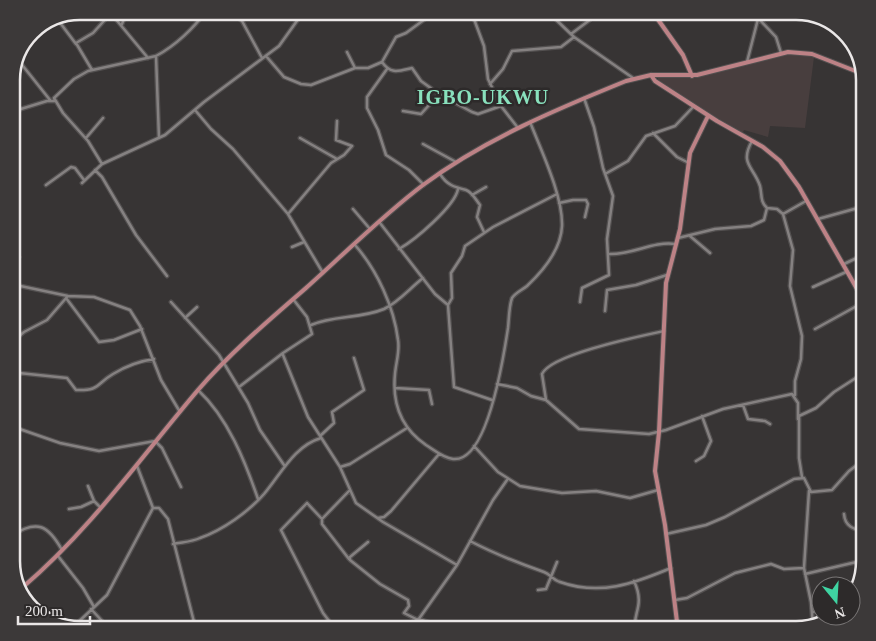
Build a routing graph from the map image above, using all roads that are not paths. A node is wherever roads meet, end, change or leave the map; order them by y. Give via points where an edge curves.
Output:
1 (104, 20) edge
2 (118, 20) edge
3 (124, 20) edge
4 (198, 20) edge
5 (242, 20) edge
6 (298, 20) edge
7 (423, 20) edge
8 (474, 20) edge
9 (556, 20) edge
10 (590, 20) edge
11 (658, 20) edge
12 (758, 20) edge
13 (760, 20) edge
14 (60, 23) edge
15 (122, 24) junction
16 (571, 34) junction
17 (574, 37) junction
18 (76, 44) junction
19 (347, 52) dead end
20 (781, 53) junction
21 (156, 56) junction
22 (265, 56) junction
23 (148, 58) junction
24 (262, 58) junction
25 (382, 62) junction
26 (747, 62) junction
27 (22, 65) edge
28 (355, 68) junction
29 (387, 69) junction
30 (92, 70) junction
31 (855, 71) edge
32 (654, 75) junction
33 (692, 76) junction
34 (633, 78) junction
35 (490, 84) junction
36 (439, 94) junction
37 (584, 98) junction
38 (50, 100) junction
39 (55, 101) junction
40 (501, 106) junction
41 (694, 106) junction
42 (20, 109) edge
43 (195, 110) junction
44 (403, 111) dead end
45 (708, 116) junction
46 (103, 118) dead end
47 (337, 121) dead end
48 (530, 122) junction
49 (518, 129) junction
50 (652, 132) junction
51 (86, 138) junction
52 (159, 138) junction
53 (300, 138) dead end
54 (752, 141) junction
55 (423, 144) dead end
56 (337, 158) junction
57 (688, 162) junction
58 (457, 163) junction
59 (102, 164) junction
60 (95, 170) junction
61 (440, 174) junction
62 (605, 174) junction
63 (46, 184) dead end
64 (424, 185) junction
65 (486, 188) dead end
66 (458, 189) junction
67 (557, 194) junction
68 (472, 195) junction
69 (806, 201) junction
70 (559, 203) junction
71 (767, 208) junction
72 (856, 208) edge
73 (353, 209) dead end
74 (288, 214) junction
75 (783, 214) junction
76 (585, 217) dead end
77 (816, 219) junction
78 (380, 223) junction
79 (371, 230) junction
80 (484, 232) junction
81 (690, 236) junction
82 (678, 238) junction
83 (304, 242) junction
84 (675, 244) junction
85 (355, 245) junction
86 (292, 247) dead end
87 (399, 250) junction
88 (710, 253) dead end
89 (609, 254) junction
90 (856, 258) edge
91 (842, 265) junction
92 (846, 272) junction
93 (323, 273) junction
94 (667, 275) junction
95 (167, 276) dead end
96 (423, 278) junction
97 (20, 286) edge
98 (813, 287) dead end
99 (856, 289) edge
100 (67, 297) junction
101 (293, 299) junction
102 (171, 302) dead end
103 (580, 302) dead end
104 (448, 305) junction
105 (389, 306) junction
106 (197, 307) dead end
107 (856, 307) edge
108 (605, 311) dead end
109 (185, 318) junction
110 (310, 325) junction
111 (142, 329) junction
112 (814, 330) dead end
113 (664, 331) junction
114 (20, 335) edge
115 (283, 353) junction
116 (354, 358) dead end
117 (154, 359) junction
118 (224, 364) junction
119 (20, 373) edge
120 (856, 379) edge
121 (497, 384) junction
122 (239, 387) junction
123 (395, 388) junction
124 (198, 390) junction
125 (795, 395) junction
126 (492, 400) junction
127 (546, 400) junction
128 (432, 404) dead end
129 (743, 405) junction
130 (798, 412) junction
131 (806, 412) junction
132 (181, 413) junction
133 (702, 416) junction
134 (798, 419) junction
135 (770, 424) dead end
136 (407, 428) junction
137 (20, 429) edge
138 (659, 432) junction
139 (321, 437) junction
140 (155, 441) junction
141 (474, 446) junction
142 (439, 454) junction
143 (696, 461) dead end
144 (284, 465) junction
145 (137, 466) junction
146 (856, 466) edge
147 (340, 467) junction
148 (802, 477) junction
149 (507, 480) junction
150 (88, 486) dead end
151 (181, 487) dead end
152 (658, 490) junction
153 (349, 491) junction
154 (809, 491) junction
155 (258, 499) junction
156 (94, 501) junction
157 (100, 507) junction
158 (153, 508) junction
159 (69, 509) dead end
160 (844, 514) dead end
161 (376, 518) junction
162 (322, 519) junction
163 (856, 529) edge
164 (20, 531) edge
165 (666, 534) junction
166 (470, 541) junction
167 (368, 542) dead end
168 (173, 544) junction
169 (63, 552) junction
170 (58, 556) junction
171 (350, 560) junction
172 (557, 562) dead end
173 (856, 562) edge
174 (457, 564) junction
175 (671, 568) junction
176 (804, 568) junction
177 (805, 574) junction
178 (550, 576) junction
179 (634, 581) junction
180 (26, 586) edge
181 (538, 590) dead end
182 (675, 600) junction
183 (811, 607) edge
184 (92, 608) junction
185 (418, 619) junction
186 (79, 621) edge
187 (102, 621) edge
188 (194, 621) edge
189 (329, 621) edge
190 (425, 621) edge
191 (635, 621) edge
192 (677, 621) edge

1 - 18 street via 93,33
2 - 15 street
3 - 15 street
4 - 21 street
5 - 24 street
6 - 22 street via 279,46
7 - 25 street via 396,37
8 - 35 street via 484,46
9 - 16 street
10 - 16 street
11 - 33 main road via 683,55
12 - 26 street
13 - 20 street via 776,37
14 - 18 street
15 - 23 street
16 - 17 street
17 - 34 street
17 - 35 street via 561,46 512,51
18 - 30 street
19 - 28 street
20 - 26 main road
20 - 31 main road via 812,54
21 - 23 street
21 - 52 street
22 - 24 street
22 - 28 street via 284,77 301,84 310,85
23 - 30 street
24 - 43 street
25 - 28 street via 368,68
25 - 29 street
26 - 33 main road
27 - 38 street
29 - 36 street via 395,72 412,68 421,81
29 - 64 street via 367,97 366,108 386,155
30 - 39 street via 74,79 55,97
32 - 33 main road
32 - 34 main road
32 - 41 main road via 657,83
34 - 37 main road
35 - 40 street
36 - 40 street via 478,114
36 - 44 street via 421,114
37 - 48 main road
37 - 62 street
38 - 39 street
38 - 42 street
39 - 51 street
40 - 49 street
41 - 45 main road
41 - 50 street via 675,126
43 - 52 street
43 - 74 street
45 - 54 main road
45 - 57 main road via 693,143
46 - 51 street
47 - 56 street via 336,140 352,146
48 - 49 main road
48 - 67 street
49 - 58 main road
50 - 57 street via 677,157
50 - 62 street via 639,143 628,161
51 - 59 street
52 - 59 street
53 - 56 street
54 - 69 main road via 780,160
54 - 71 street via 747,152 748,164 758,182 761,201
55 - 58 street
56 - 74 street
57 - 82 main road
58 - 61 main road
59 - 60 street
60 - 63 street via 83,182 71,167
60 - 95 street
61 - 64 main road
61 - 66 street
62 - 89 street via 613,196 607,239
64 - 78 main road
65 - 68 street
66 - 68 street
66 - 87 street via 455,199 438,217
67 - 70 street
67 - 80 street
68 - 80 street via 480,205 477,217
69 - 75 street
69 - 77 main road
70 - 76 street via 586,200
70 - 121 street via 562,225 555,253 529,284 512,298
71 - 75 street via 777,209
71 - 81 street via 764,220 754,225 720,228
72 - 77 street
73 - 79 street
74 - 83 street
75 - 125 street via 793,250 790,286 802,336
77 - 91 main road
78 - 79 main road
78 - 87 street
79 - 85 main road
80 - 104 street via 465,246 453,269 452,298
81 - 82 street
81 - 88 street
82 - 84 main road
83 - 86 street
83 - 93 street
84 - 89 street via 658,244 642,250
84 - 94 main road
85 - 93 main road
85 - 105 street via 376,276
87 - 96 street
89 - 103 street via 609,275 582,288
90 - 91 street
91 - 92 main road
92 - 98 street
92 - 99 main road
93 - 101 main road
94 - 108 street via 607,290
94 - 113 main road
96 - 104 street
96 - 105 street
97 - 100 street
100 - 111 street via 94,297 125,307
100 - 111 street via 99,342
100 - 114 street via 46,320
101 - 110 street via 304,311
101 - 118 main road
102 - 109 street
104 - 126 street via 454,388
105 - 110 street
105 - 123 street via 398,340
106 - 109 street
107 - 112 street
109 - 118 street
110 - 115 street via 311,336
111 - 117 street
113 - 127 street via 581,352 547,368 542,374
113 - 138 main road
115 - 122 street
115 - 139 street via 308,418
116 - 139 street via 364,390 332,412 334,423
117 - 119 street via 117,372 98,387 86,390 74,389 67,378
117 - 132 street via 161,380
118 - 122 street
118 - 124 main road
120 - 131 street
121 - 126 street
121 - 127 street
122 - 144 street via 260,430
123 - 128 street via 429,390
123 - 136 street via 398,412
124 - 132 main road
124 - 155 street via 214,408 244,460
125 - 129 street
125 - 130 street
126 - 141 street via 490,419
127 - 138 street via 579,429
129 - 133 street
129 - 135 street via 748,419 765,420
130 - 131 street
130 - 134 street
131 - 134 street
132 - 140 main road
133 - 138 street
133 - 143 street via 711,442 704,456
134 - 148 street
136 - 142 street
136 - 147 street
137 - 140 street via 99,451
138 - 152 main road via 655,466
139 - 144 street
139 - 147 street
140 - 145 main road
140 - 151 street via 162,448
141 - 142 street via 466,456 458,459
141 - 149 street
142 - 161 street via 382,518
144 - 155 street
145 - 157 main road
145 - 158 street
146 - 154 street via 834,488
147 - 153 street
148 - 154 street
148 - 165 street via 784,483 716,521
149 - 152 street via 549,492 596,491 630,498
149 - 166 street
150 - 156 street
152 - 165 main road
153 - 161 street via 356,503
153 - 162 street
154 - 176 street
155 - 168 street via 229,523 206,536
156 - 157 street
156 - 159 street
157 - 169 main road
158 - 168 street via 159,508 167,516
158 - 184 street via 107,595
160 - 163 street via 844,520
161 - 174 street
162 - 171 street via 322,524
162 - 189 street via 306,503 282,527 281,532
164 - 169 street via 44,528 53,534
165 - 175 main road
166 - 174 street
166 - 178 street
167 - 171 street
168 - 188 street
169 - 170 main road
170 - 180 main road
170 - 184 street via 84,588
171 - 185 street via 380,584 408,600 409,606 404,613
172 - 178 street
173 - 177 street
174 - 185 street
175 - 179 street
175 - 182 main road
176 - 177 street
176 - 182 street via 784,569 771,564 735,573 687,598
177 - 183 street
178 - 179 street via 583,589 606,589
178 - 181 street via 546,589
179 - 191 street via 640,604
182 - 192 main road
184 - 186 street
184 - 187 street
185 - 190 street

